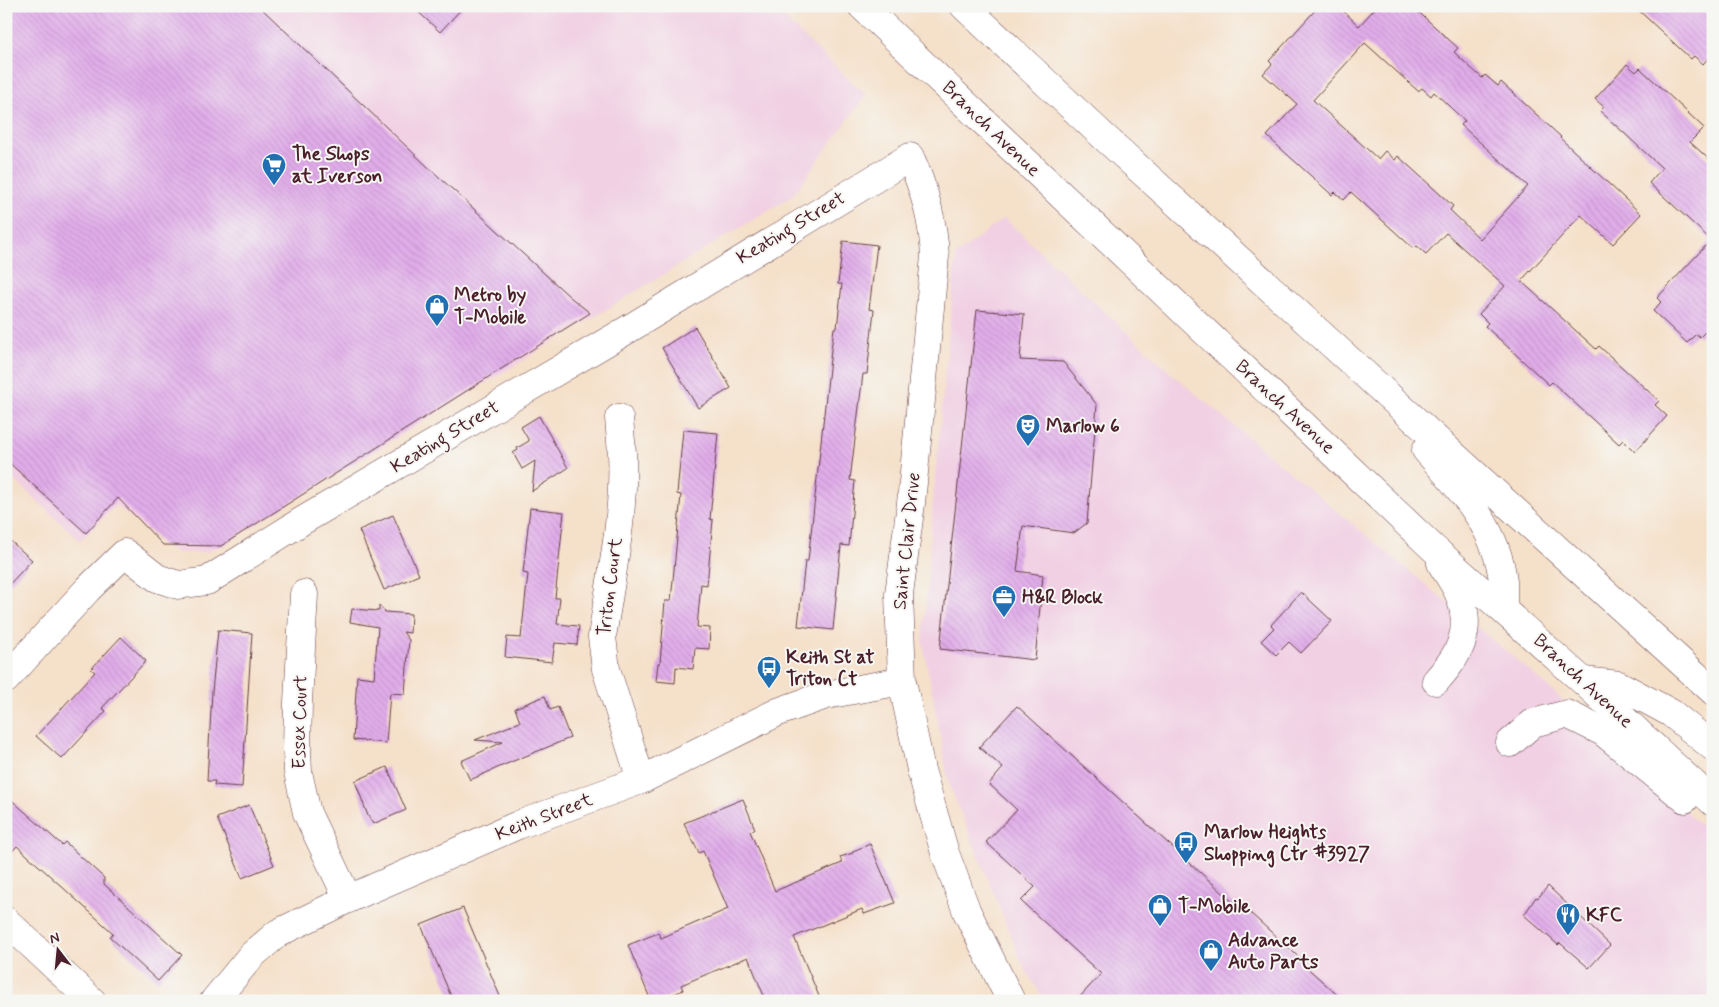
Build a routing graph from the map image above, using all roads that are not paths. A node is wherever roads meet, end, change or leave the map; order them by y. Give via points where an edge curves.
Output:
1 (862, 6) edge
2 (964, 6) edge
3 (910, 157) joint
4 (1342, 354) junction
5 (619, 418) dead end
6 (1432, 546) junction
7 (304, 594) dead end
8 (1503, 608) junction
9 (6, 679) edge
10 (902, 681) junction
11 (1436, 681) dead end
12 (1583, 681) junction
13 (1713, 691) edge
14 (1510, 743) dead end
15 (1713, 747) edge
16 (641, 780) junction
17 (1713, 802) edge
18 (1713, 820) edge
19 (348, 900) junction
20 (6, 921) edge
21 (92, 1001) edge
22 (214, 1001) edge
23 (1011, 1001) edge

1 - 6 main road, Branch Avenue
2 - 4 main road
3 - 9 main road, Keating Street via 207,581 178,585 157,578 126,553 88,589
3 - 10 main road, Saint Clair Drive via 929,208 935,256 899,594
4 - 8 main road via 1477,511 1496,550
4 - 13 main road
5 - 16 main road, Triton Court via 621,486 602,651
6 - 8 main road, Branch Avenue
6 - 11 main road via 1460,596 1466,624 1462,645
7 - 19 main road, Essex Court via 298,772 307,813
8 - 12 main road, Branch Avenue
10 - 16 main road, Keith Street via 826,694 778,712
10 - 23 main road, Saint Clair Drive via 921,770 945,853 967,912
12 - 15 main road via 1619,685 1671,714
12 - 17 main road, Branch Avenue
14 - 18 main road via 1533,723 1567,714 1603,732
16 - 19 main road, Keith Street via 518,825
19 - 22 main road, Keith Street via 278,933 251,956
20 - 21 main road

